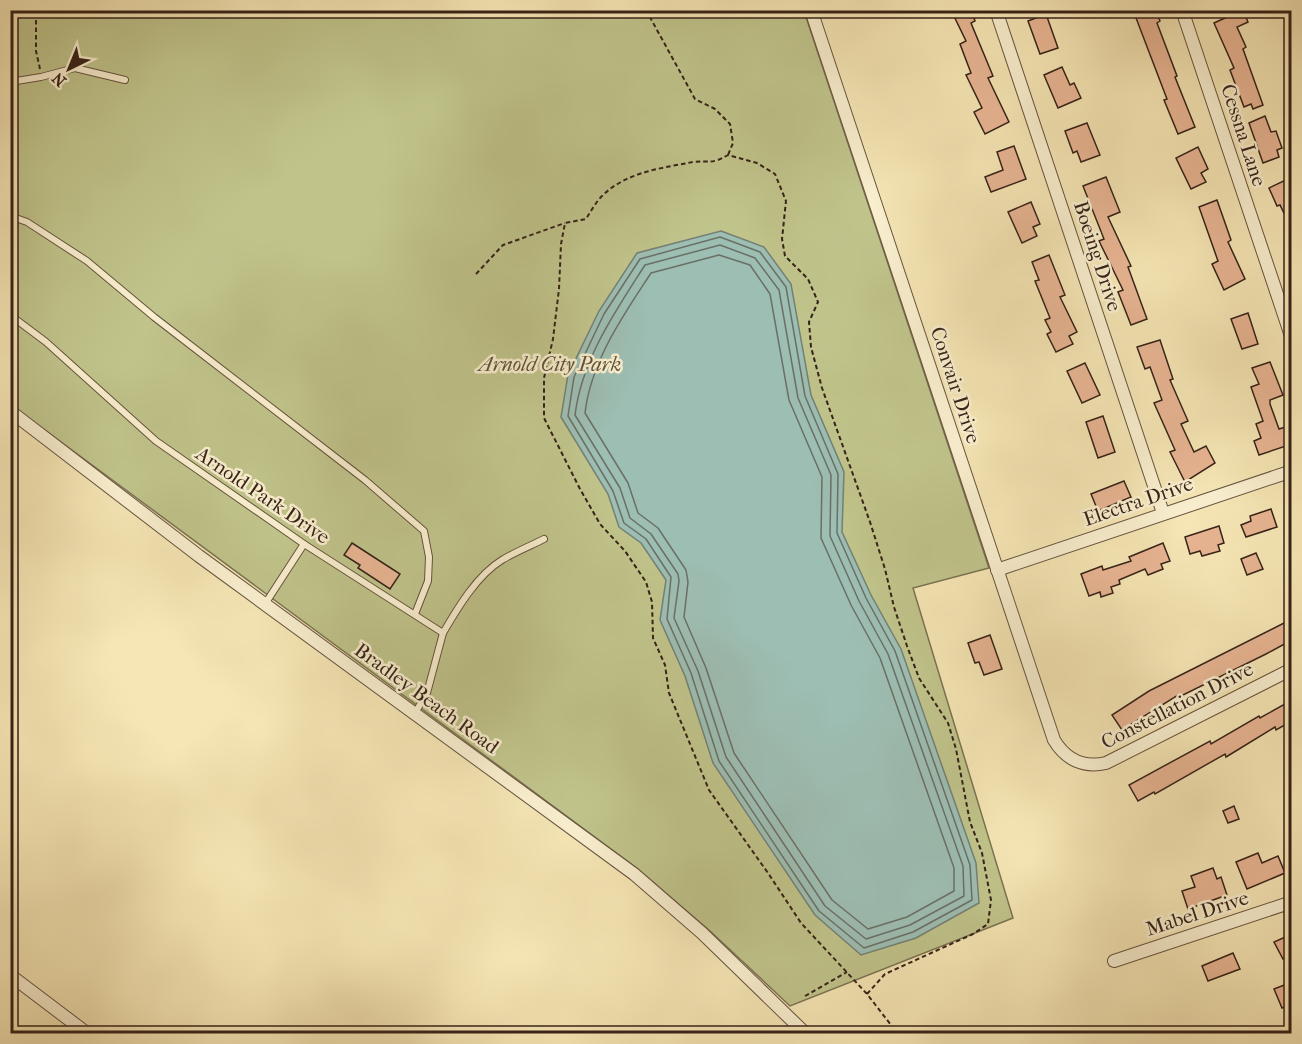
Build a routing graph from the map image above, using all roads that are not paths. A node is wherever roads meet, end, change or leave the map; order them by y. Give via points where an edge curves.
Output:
1 (811, 10) edge
2 (996, 10) edge
3 (1182, 10) edge
4 (125, 80) dead end
5 (10, 82) edge
6 (10, 216) edge
7 (10, 315) edge
8 (1292, 339) edge
9 (10, 411) edge
10 (1292, 471) edge
11 (1163, 513) junction
12 (544, 538) dead end
13 (304, 544) junction
14 (997, 570) junction
15 (265, 604) junction
16 (415, 614) junction
17 (442, 633) junction
18 (1292, 669) edge
19 (415, 713) junction
20 (1077, 762) joint
21 (1292, 902) edge
22 (1114, 961) dead end
23 (10, 975) edge
24 (88, 1034) edge
25 (806, 1034) edge

1 - 14 street, Convair Drive
2 - 11 street, Boeing Drive
3 - 8 street, Cessna Lane
4 - 5 lane via 75,68
6 - 16 lane via 27,222 87,261 424,531 428,581
7 - 13 lane, Arnold Park Drive via 46,342 156,441
9 - 15 street, Bradley Beach Road
10 - 11 street, Electra Drive
11 - 14 street, Electra Drive
12 - 17 lane via 489,571 460,604
13 - 15 lane
13 - 16 lane, Arnold Park Drive
14 - 20 street, Convair Drive via 1054,740
15 - 19 street, Bradley Beach Road
16 - 17 lane, Arnold Park Drive
17 - 19 lane via 427,693
18 - 20 street, Constellation Drive via 1106,763
19 - 25 street, Bradley Beach Road via 634,874 702,933
21 - 22 street, Mabel Drive
23 - 24 street

